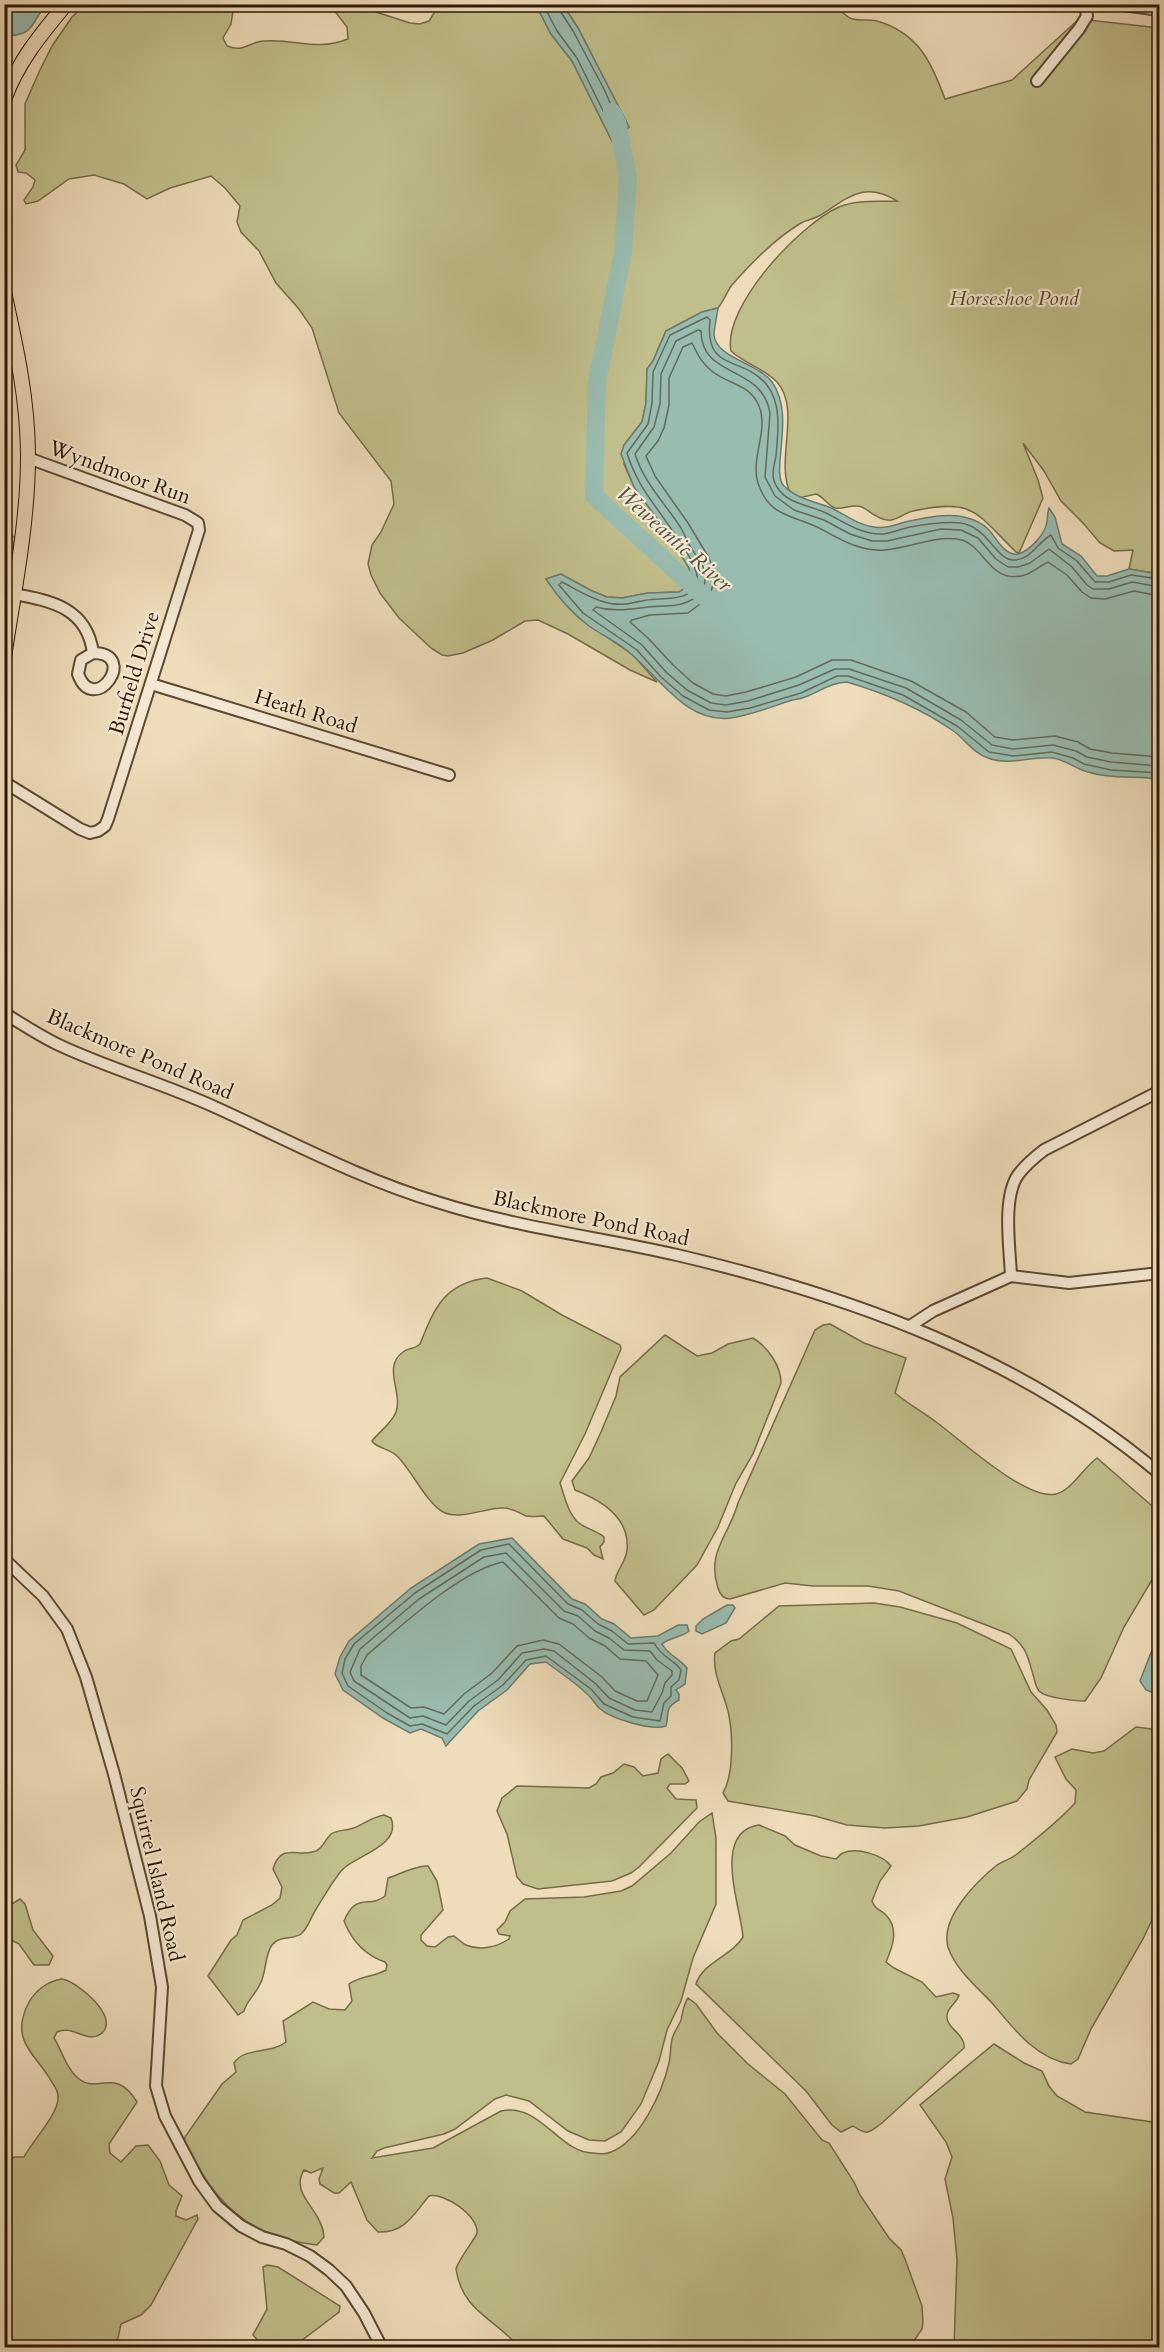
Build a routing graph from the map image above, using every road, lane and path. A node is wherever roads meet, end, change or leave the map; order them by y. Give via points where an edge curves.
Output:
1 (66, 4) edge
2 (1085, 4) edge
3 (1115, 4) edge
4 (1160, 10) edge
5 (1037, 81) dead end
6 (4, 100) edge
7 (4, 292) edge
8 (28, 458) junction
9 (198, 524) joint
10 (14, 594) junction
11 (93, 653) dead end
12 (4, 657) edge
13 (151, 684) junction
14 (449, 775) dead end
15 (4, 782) edge
16 (4, 1013) edge
17 (1160, 1090) edge
18 (1160, 1273) edge
19 (1011, 1276) junction
20 (910, 1326) junction
21 (1160, 1474) edge
22 (4, 1559) edge
23 (382, 2348) edge

1 - 6 main road via 13,77
2 - 5 street via 1087,16 1079,29
3 - 4 street
7 - 8 main road via 25,396
8 - 9 street, Wyndmoor Run via 185,515
8 - 10 main road
9 - 13 street, Burfield Drive via 198,538
10 - 11 street via 54,603 73,613 87,631
10 - 12 main road
13 - 14 street, Heath Road
13 - 15 street, Burfield Drive via 108,819 98,831 80,829
16 - 20 street, Blackmore Pond Road via 56,1044 216,1107 370,1179 437,1203 515,1223 677,1255 830,1298
17 - 19 street via 1044,1150 1016,1177 1007,1213
18 - 19 street via 1069,1283
19 - 20 street via 933,1311
20 - 21 street, Blackmore Pond Road via 984,1358 1056,1399
22 - 23 street, Squirrel Island Road via 43,1596 67,1629 86,1677 150,1916 162,1987 156,2086 165,2116 198,2181 217,2206 241,2226 286,2244 329,2270 346,2286

